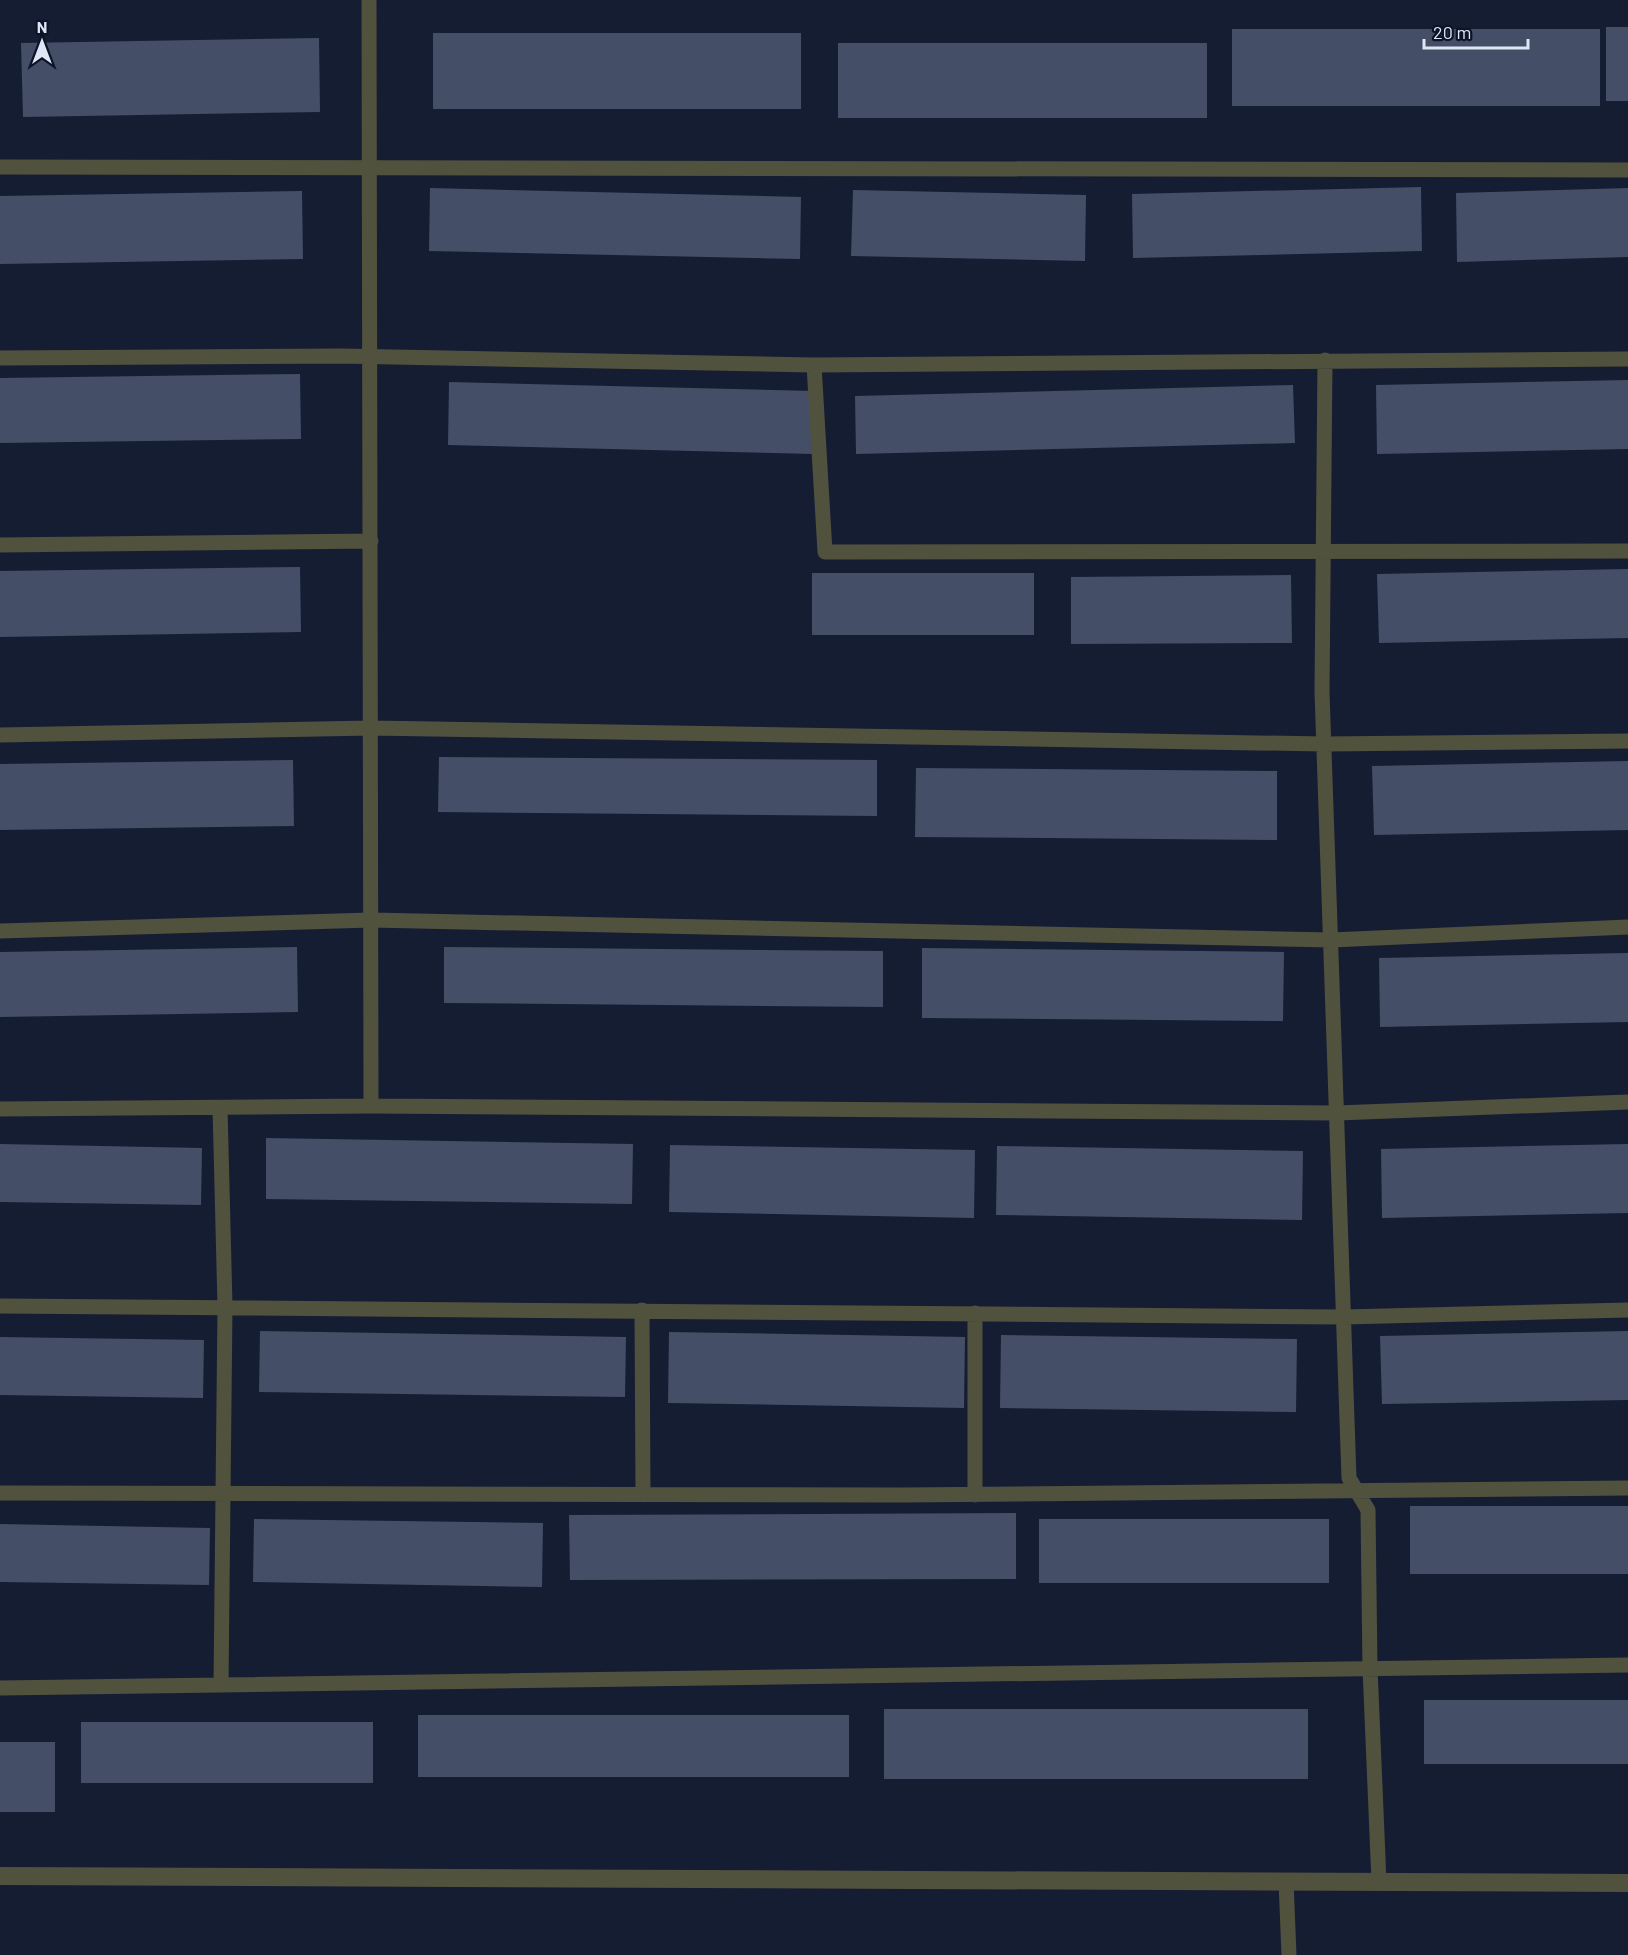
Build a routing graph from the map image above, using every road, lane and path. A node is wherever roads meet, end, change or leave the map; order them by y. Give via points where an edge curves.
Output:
1 (369, 0) edge
2 (0, 167) edge
3 (370, 167) junction
4 (1628, 170) edge
5 (371, 357) junction
6 (0, 358) edge
7 (1628, 359) edge
8 (1324, 360) junction
9 (814, 365) junction
10 (371, 541) junction
11 (0, 545) edge
12 (1323, 551) junction
13 (1628, 551) edge
14 (371, 728) junction
15 (0, 735) edge
16 (1628, 741) edge
17 (1324, 744) junction
18 (371, 920) junction
19 (1628, 927) edge
20 (0, 931) edge
21 (1331, 940) junction
22 (1628, 1102) edge
23 (371, 1106) junction
24 (220, 1107) junction
25 (0, 1110) edge
26 (1337, 1113) junction
27 (0, 1306) edge
28 (225, 1306) junction
29 (642, 1310) junction
30 (1628, 1310) edge
31 (975, 1313) junction
32 (1344, 1317) junction
33 (1628, 1488) edge
34 (1358, 1492) junction
35 (0, 1493) edge
36 (222, 1494) junction
37 (643, 1495) junction
38 (975, 1495) junction
39 (1628, 1665) edge
40 (1370, 1668) junction
41 (221, 1685) junction
42 (0, 1688) edge
43 (0, 1876) edge
44 (1286, 1881) junction
45 (1379, 1882) junction
46 (1628, 1883) edge
47 (1289, 1955) edge

1 - 3 lane
2 - 3 lane
3 - 4 lane
3 - 5 lane
5 - 6 lane
5 - 9 lane
5 - 10 lane
7 - 8 lane
8 - 9 lane
8 - 12 lane
9 - 12 lane via 825,552
10 - 11 lane
10 - 14 lane
12 - 13 lane
12 - 17 lane
14 - 15 lane
14 - 17 lane
14 - 18 lane
16 - 17 lane
17 - 21 lane
18 - 20 lane
18 - 21 lane
18 - 23 lane
19 - 21 lane
21 - 26 lane
22 - 26 lane
23 - 24 lane
23 - 26 lane
24 - 25 lane
24 - 28 lane
26 - 32 lane
27 - 28 lane
28 - 29 lane
28 - 36 lane
29 - 31 lane
29 - 37 lane
30 - 32 lane
31 - 32 lane
31 - 38 lane
32 - 34 lane via 1349,1478
33 - 34 lane
34 - 38 lane
34 - 40 lane via 1368,1510
35 - 36 lane
36 - 37 lane
36 - 41 lane
37 - 38 lane
39 - 40 lane
40 - 41 lane
40 - 45 lane
41 - 42 lane
43 - 44 street
44 - 45 street
44 - 47 lane
45 - 46 street

